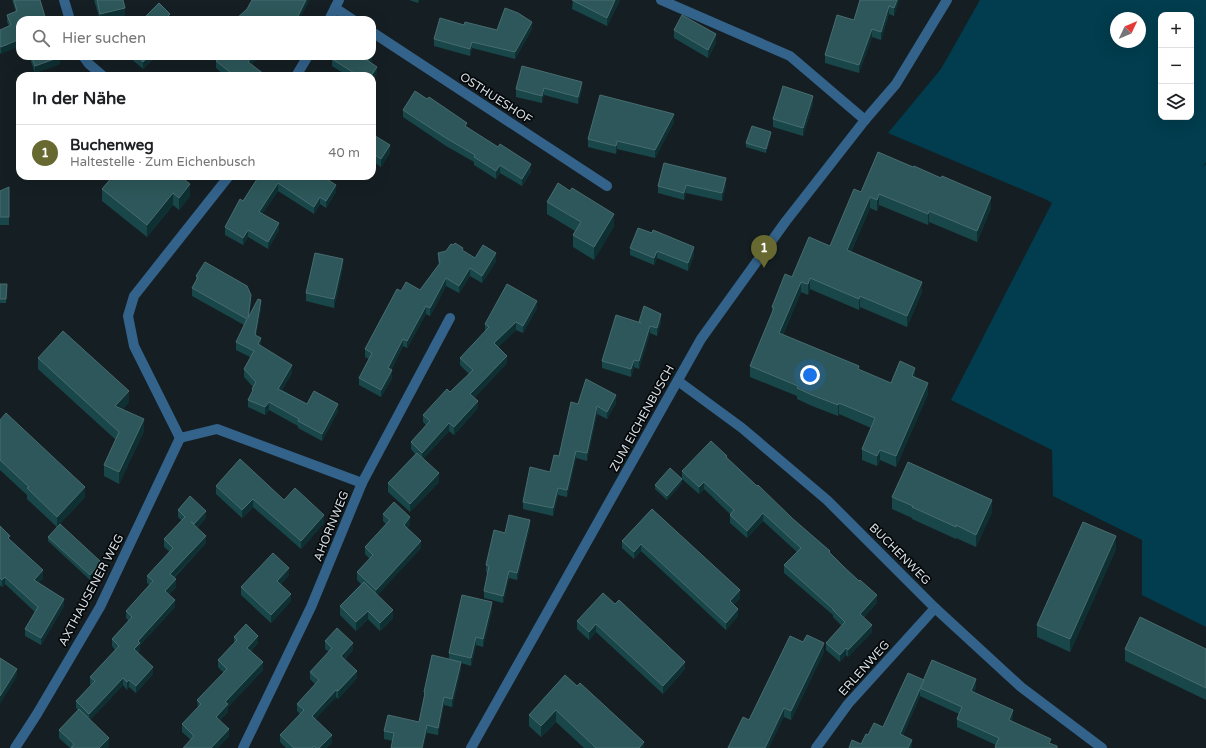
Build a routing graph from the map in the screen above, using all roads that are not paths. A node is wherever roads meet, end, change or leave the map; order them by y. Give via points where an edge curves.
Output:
1 (64, 0) edge
2 (661, 0) edge
3 (947, 0) edge
4 (337, 4) edge
5 (69, 16) edge
6 (331, 16) edge
7 (349, 16) edge
8 (376, 35) edge
9 (86, 60) edge
10 (306, 60) edge
11 (98, 72) edge
12 (298, 72) edge
13 (865, 120) junction
14 (225, 180) edge
15 (607, 186) dead end
16 (450, 318) dead end
17 (678, 380) junction
18 (180, 438) junction
19 (362, 483) junction
20 (935, 608) junction
21 (15, 748) edge
22 (243, 748) edge
23 (471, 748) edge
24 (816, 748) edge
25 (1102, 748) edge

1 - 5 street
2 - 13 street via 790,56
3 - 13 street, ZUM EICHENBUSCH via 896,84
4 - 6 street
4 - 7 street
8 - 15 street, OSTHUESHOF
9 - 11 street
10 - 12 street
13 - 17 street, ZUM EICHENBUSCH via 786,221 701,338
14 - 18 street via 134,296 128,316 134,346
16 - 19 street, AHORNWEG
17 - 20 street, BUCHENWEG via 742,428 827,500
17 - 23 street, ZUM EICHENBUSCH
18 - 19 street via 217,429
18 - 21 street, AXTHAUSENER WEG via 100,606
19 - 22 street, AHORNWEG via 311,608
20 - 24 street, ERLENWEG via 848,704
20 - 25 street, BUCHENWEG via 1021,687

